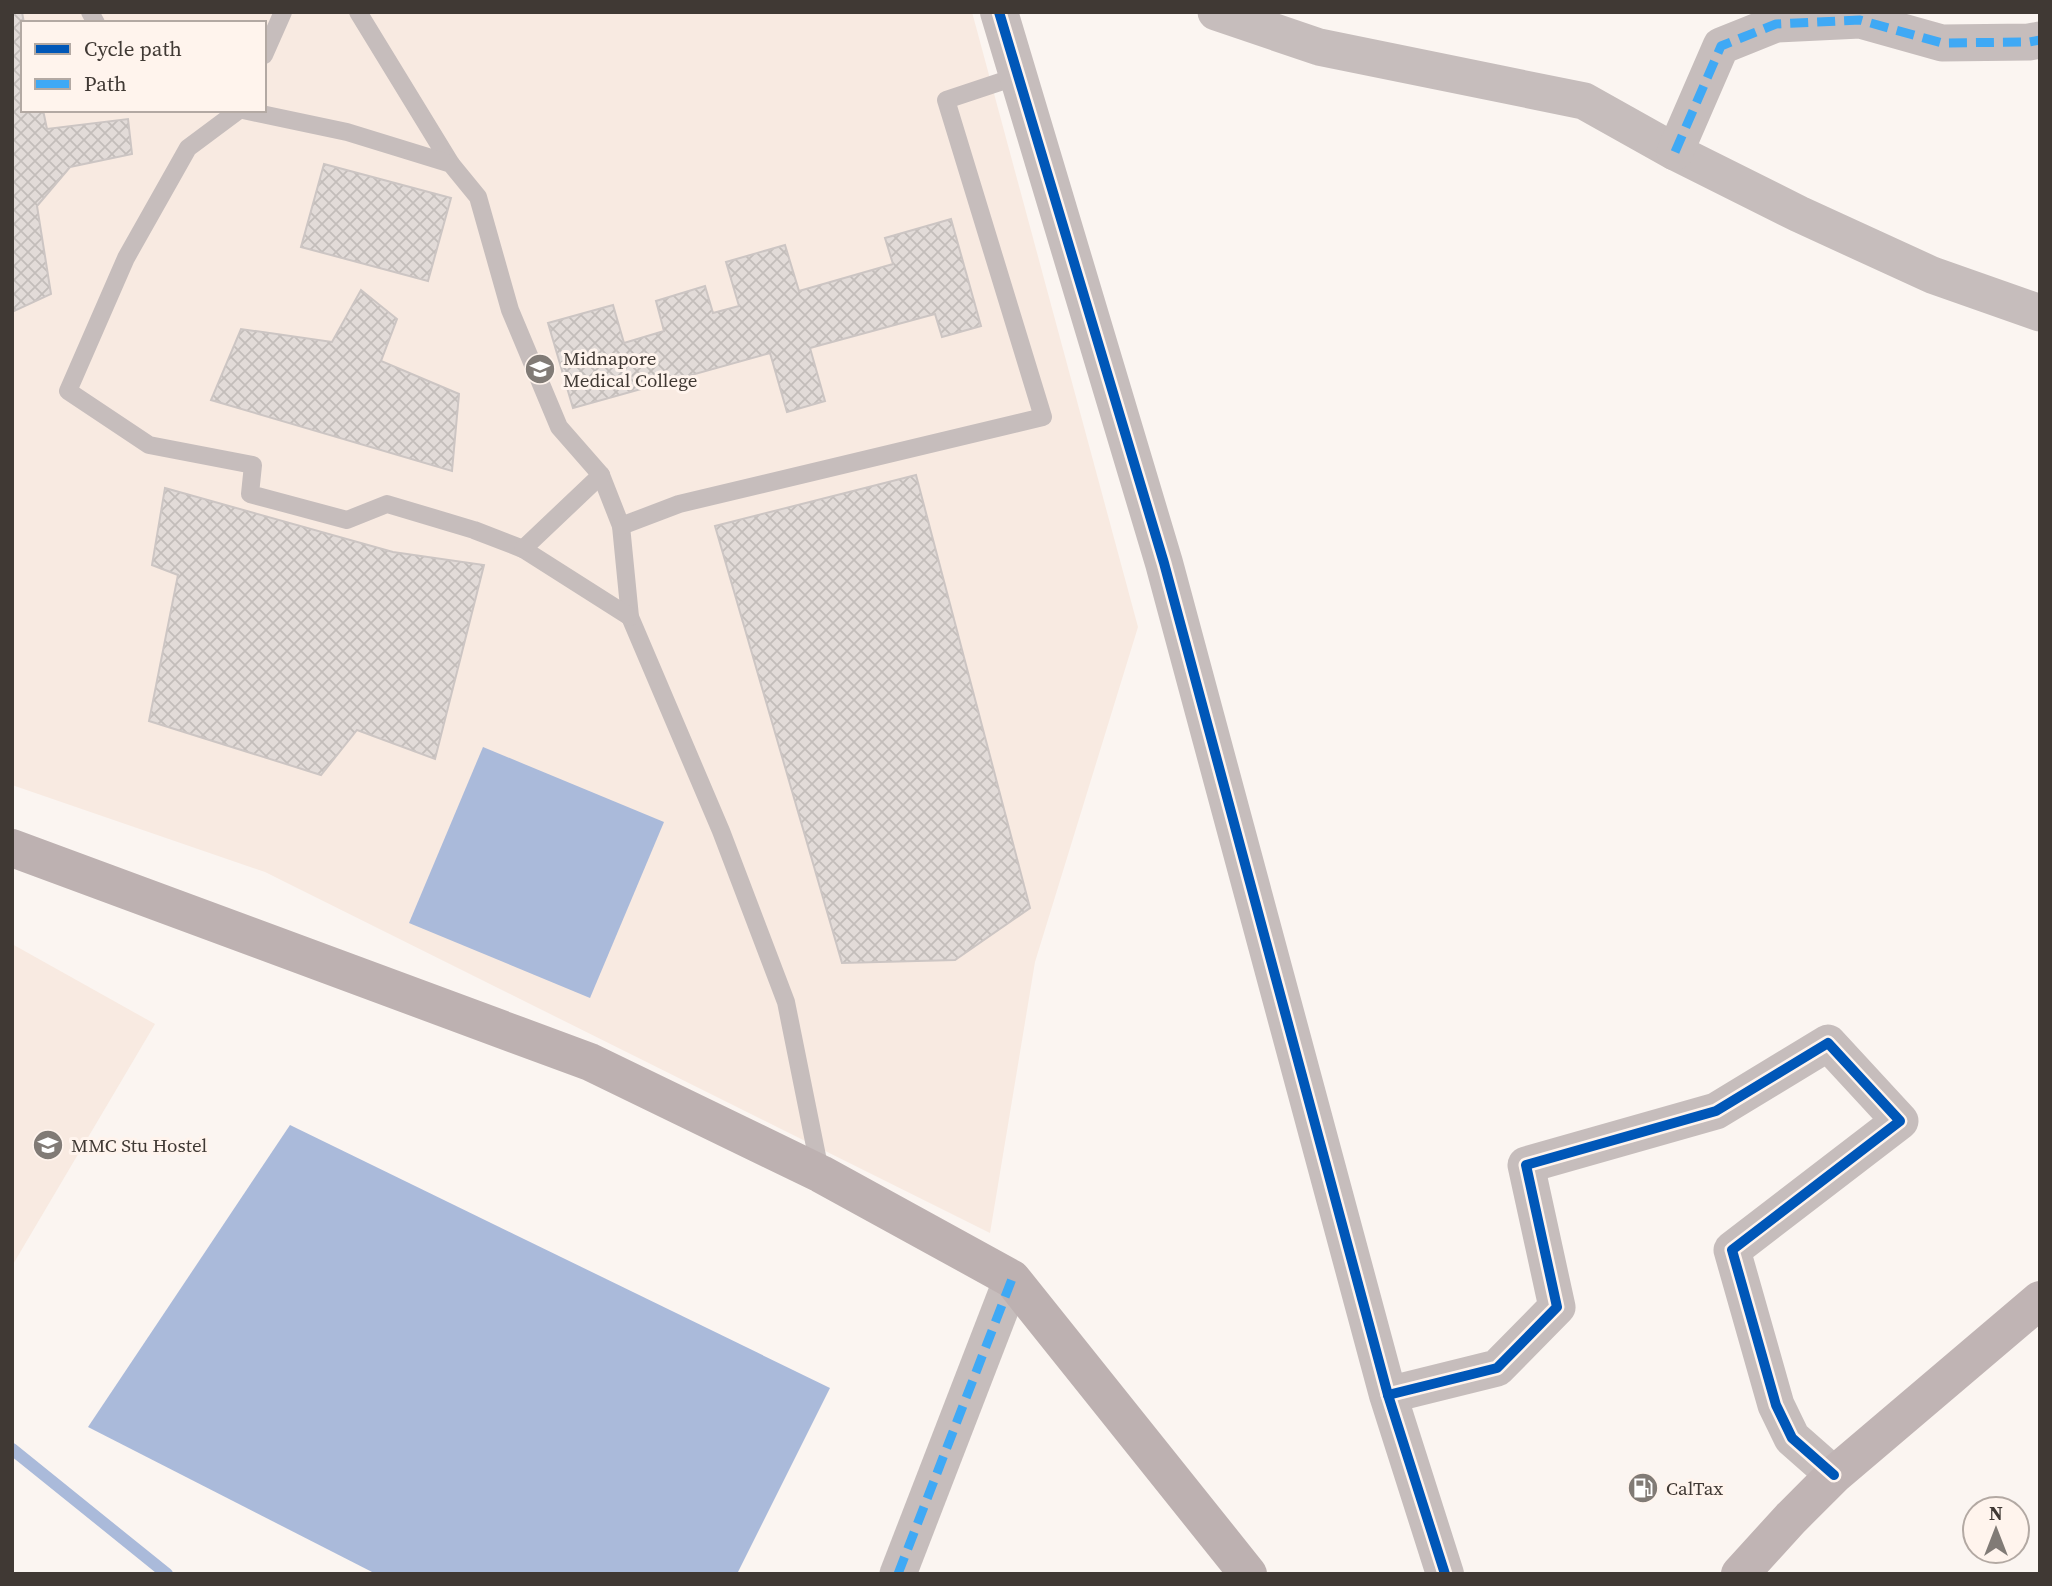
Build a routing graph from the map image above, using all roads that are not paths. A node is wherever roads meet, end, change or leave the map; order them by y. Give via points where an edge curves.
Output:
1 (283, 12) edge
2 (358, 12) edge
3 (999, 12) edge
4 (1216, 12) edge
5 (2040, 40) edge
6 (266, 50) edge
7 (1018, 76) junction
8 (238, 112) edge
9 (251, 112) edge
10 (1675, 152) junction
11 (452, 164) junction
12 (2040, 313) edge
13 (601, 475) junction
14 (621, 526) junction
15 (523, 549) junction
16 (630, 617) junction
17 (12, 848) edge
18 (821, 1174) junction
19 (1012, 1279) junction
20 (2040, 1300) edge
21 (1388, 1395) junction
22 (1834, 1475) junction
23 (898, 1574) edge
24 (1248, 1574) edge
25 (1445, 1574) edge
26 (1740, 1574) edge

1 - 6 lane
2 - 11 lane
3 - 7 street
4 - 10 street via 1319,47 1584,100
5 - 10 street via 1941,43 1860,20 1776,24 1721,46
7 - 14 lane via 946,100 1043,417 679,504
7 - 21 street via 1164,564
8 - 15 lane via 188,148 126,258 68,391 149,445 253,465 250,494 347,520 387,504
9 - 11 lane via 347,132
10 - 12 street via 1933,275
11 - 13 lane via 478,197 510,310 559,426
13 - 14 lane
13 - 15 lane
14 - 16 lane
15 - 16 lane
16 - 18 lane via 721,831 786,1002
17 - 18 main road via 590,1062
18 - 19 main road
19 - 23 street
19 - 24 main road
20 - 22 main road
21 - 22 street via 1497,1368 1557,1307 1526,1165 1716,1111 1828,1043 1900,1121 1732,1250 1776,1405 1792,1438
21 - 25 street
22 - 26 main road

